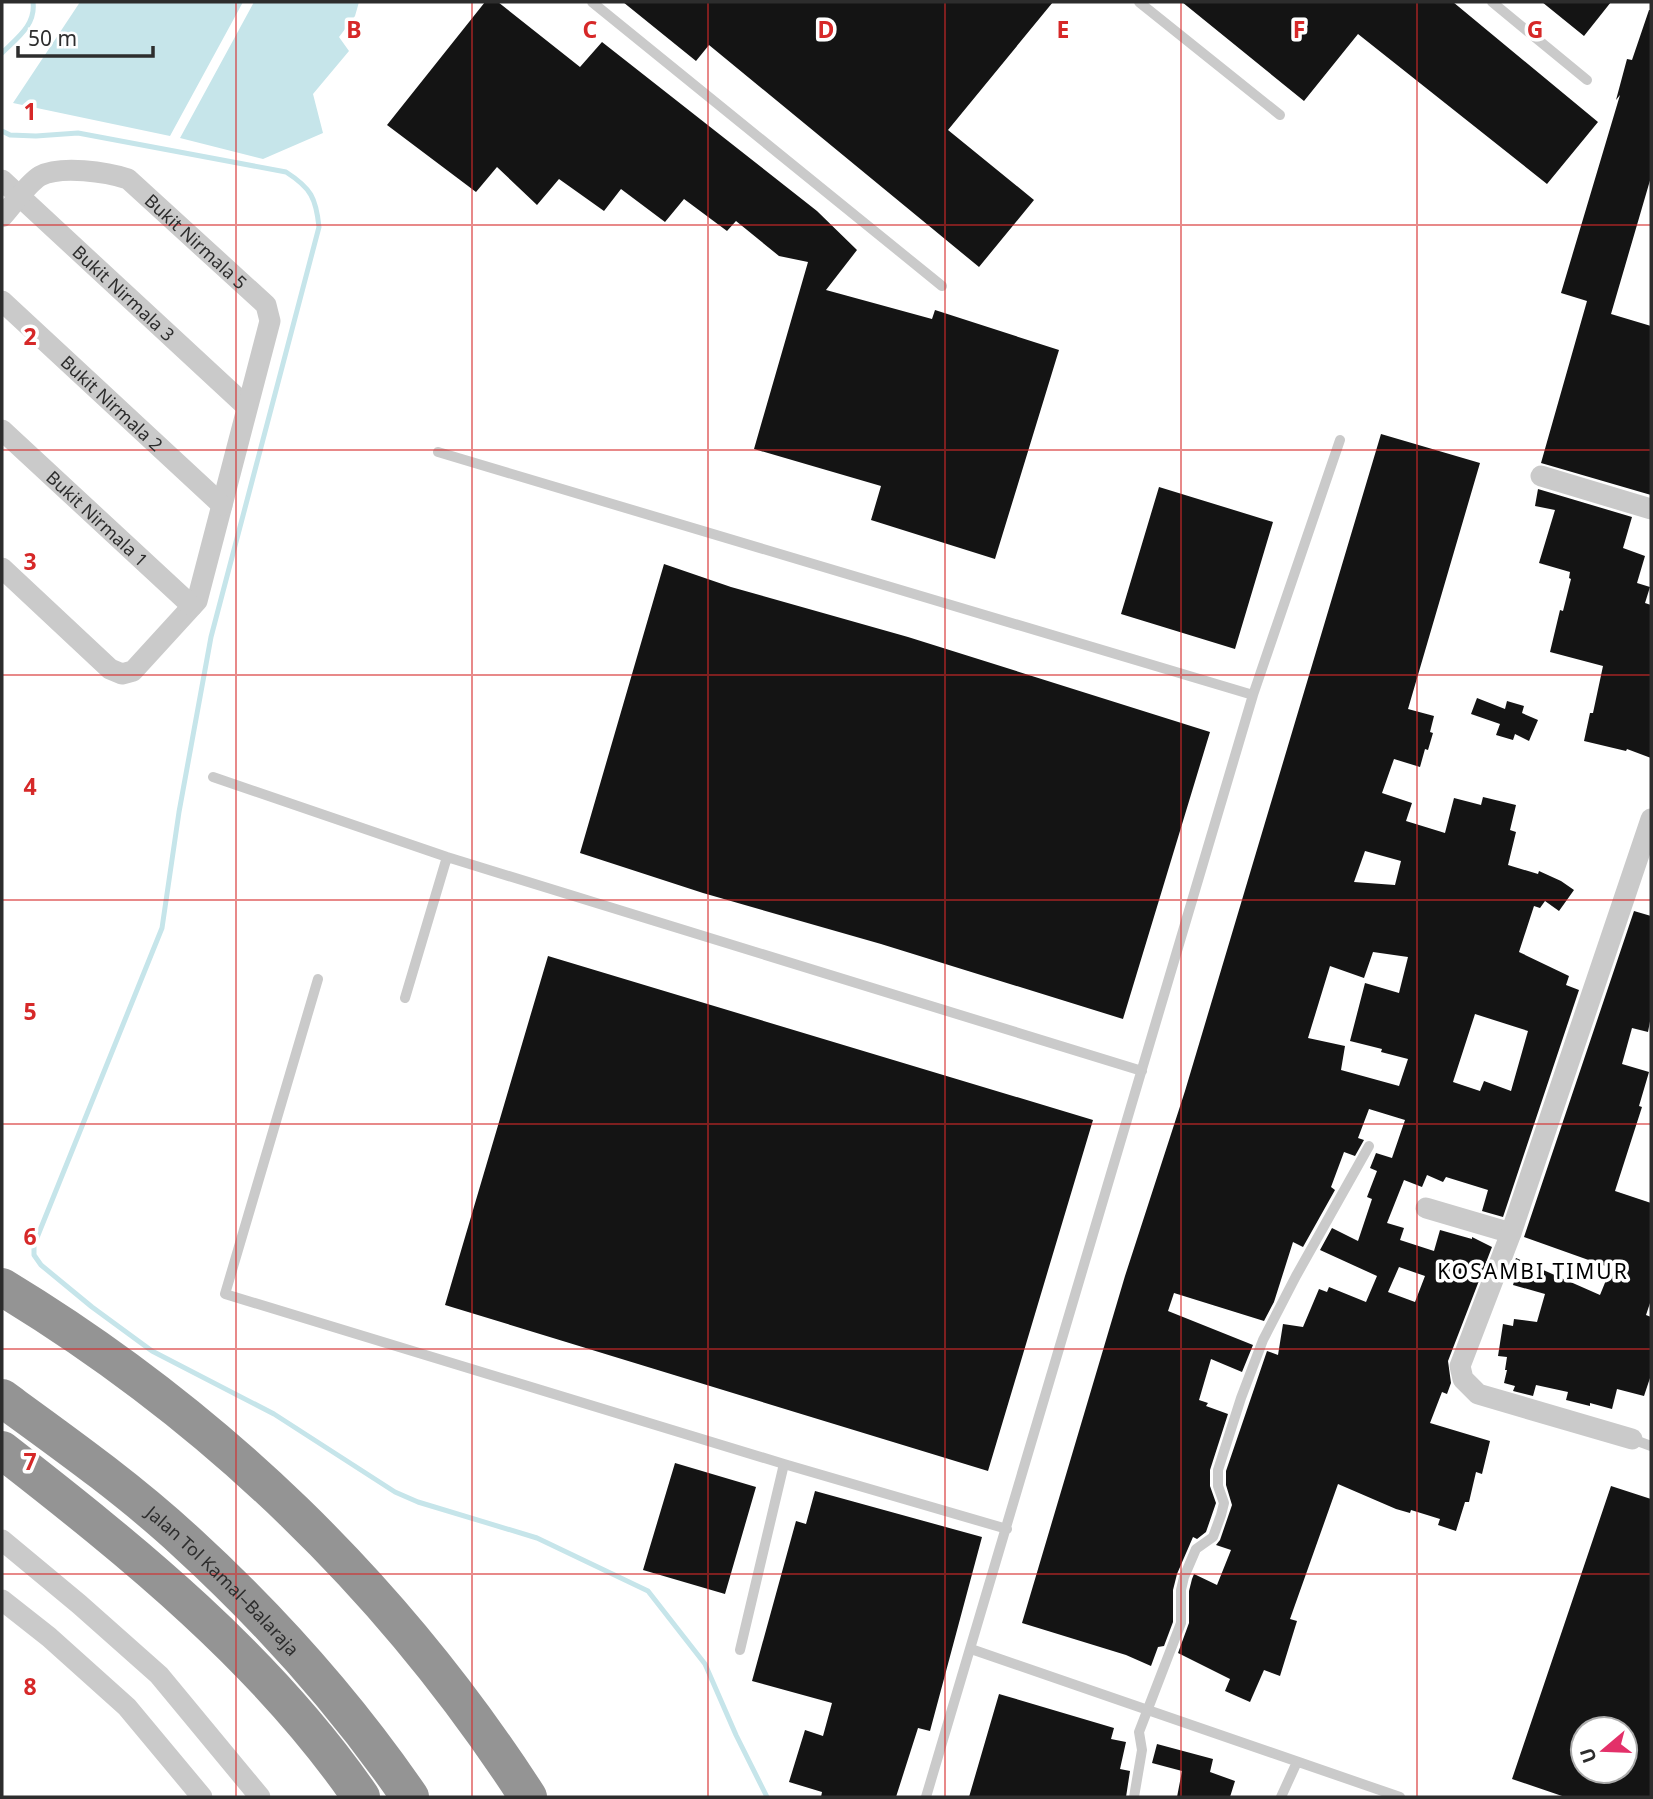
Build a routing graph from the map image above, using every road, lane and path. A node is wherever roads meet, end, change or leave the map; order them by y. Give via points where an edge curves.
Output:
1 (592, 2) edge
2 (1139, 2) edge
3 (1492, 2) edge
4 (1587, 80) dead end
5 (1280, 115) dead end
6 (2, 180) edge
7 (20, 197) junction
8 (2, 217) edge
9 (942, 286) dead end
10 (2, 301) edge
11 (247, 407) junction
12 (2, 430) edge
13 (1340, 440) dead end
14 (438, 452) dead end
15 (1541, 476) dead end
16 (222, 505) junction
17 (1651, 509) edge
18 (2, 568) edge
19 (192, 606) junction
20 (1253, 695) junction
21 (213, 777) dead end
22 (1651, 819) edge
23 (447, 857) junction
24 (318, 979) dead end
25 (405, 998) dead end
26 (1142, 1071) junction
27 (1369, 1146) dead end
28 (1426, 1208) dead end
29 (1511, 1233) junction
30 (2, 1287) edge
31 (2, 1398) edge
32 (1641, 1442) edge
33 (2, 1450) edge
34 (784, 1464) junction
35 (1007, 1529) junction
36 (2, 1540) edge
37 (2, 1600) edge
38 (971, 1649) junction
39 (740, 1650) dead end
40 (1149, 1710) junction
41 (1297, 1762) junction
42 (202, 1797) edge
43 (260, 1797) edge
44 (361, 1797) edge
45 (410, 1797) edge
46 (528, 1797) edge
47 (926, 1797) edge
48 (1134, 1797) edge
49 (1281, 1797) edge
50 (1400, 1797) edge

1 - 9 lane
2 - 5 lane
3 - 4 lane
6 - 7 street, Bukit Nirmala 3
7 - 8 street
7 - 11 street, Bukit Nirmala 3
7 - 11 street, Bukit Nirmala 5 via 38,177 55,171 111,173 128,179 266,305 270,320
10 - 16 street, Bukit Nirmala 2
11 - 16 street
12 - 19 street, Bukit Nirmala 1
13 - 20 lane
14 - 20 lane
15 - 17 street
16 - 19 street
18 - 19 street via 110,669 122,674 133,671
20 - 26 lane
21 - 23 lane
22 - 29 street
23 - 25 lane
23 - 26 lane
24 - 34 lane via 225,1294
26 - 35 lane
27 - 40 lane via 1258,1352 1218,1470 1224,1503 1221,1515 1213,1537 1196,1549 1184,1577 1181,1623
28 - 29 street
29 - 32 street via 1460,1366 1463,1378 1478,1394
30 - 46 highway via 152,1388 295,1511 429,1658
31 - 45 highway, Jalan Tol Kamal–Balaraja via 186,1541 292,1647
33 - 44 highway via 143,1562 221,1634 311,1732
34 - 35 lane
34 - 39 lane
35 - 38 lane
36 - 43 street via 159,1675
37 - 42 street via 127,1707
38 - 40 lane
38 - 47 lane
40 - 41 lane
40 - 48 lane via 1139,1732 1142,1749
41 - 49 lane
41 - 50 lane

